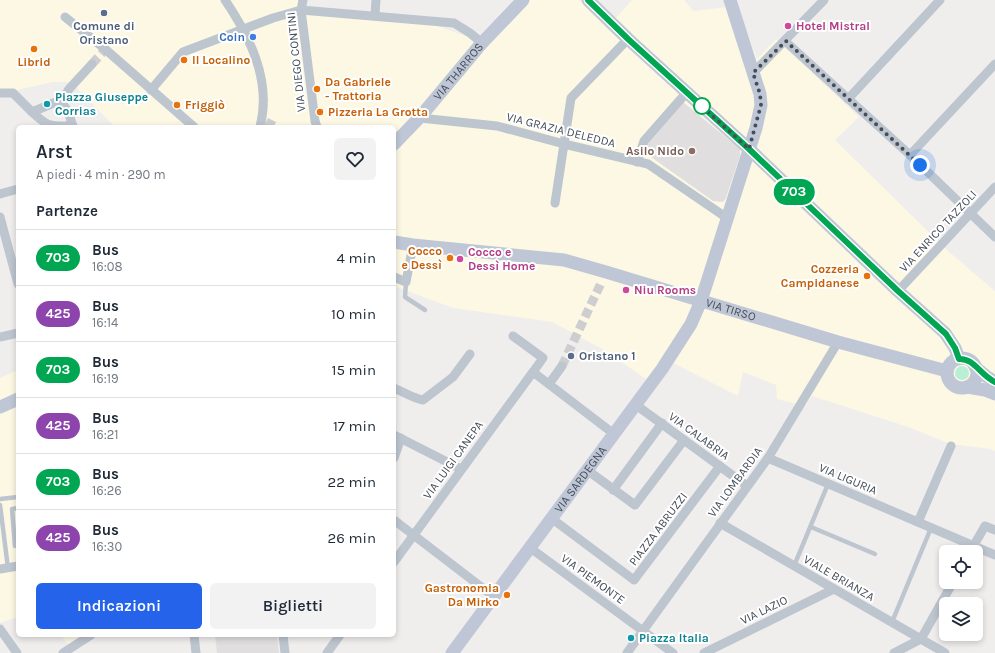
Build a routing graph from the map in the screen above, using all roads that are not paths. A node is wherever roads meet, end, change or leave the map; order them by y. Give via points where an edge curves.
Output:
1 (225, 0) edge
2 (303, 0) edge
3 (376, 0) edge
4 (524, 0) edge
5 (588, 0) edge
6 (730, 0) edge
7 (824, 0) edge
8 (940, 0) edge
9 (301, 10) junction
10 (375, 15) junction
11 (65, 17) dead end
12 (243, 30) junction
13 (628, 39) junction
14 (786, 41) junction
15 (482, 43) junction
16 (92, 64) tunnel mouth
17 (995, 64) edge
18 (753, 73) junction
19 (151, 90) junction
20 (686, 92) junction
21 (0, 93) edge
22 (848, 99) junction
23 (60, 103) junction
24 (32, 112) junction
25 (420, 118) junction
26 (262, 123) edge
27 (316, 124) edge
28 (49, 125) edge
29 (73, 125) edge
30 (192, 125) edge
31 (396, 142) edge
32 (564, 144) junction
33 (749, 149) junction
34 (910, 155) junction
35 (637, 162) junction
36 (995, 187) edge
37 (16, 190) edge
38 (0, 194) edge
39 (555, 203) dead end
40 (970, 213) junction
41 (0, 217) edge
42 (727, 218) junction
43 (995, 237) edge
44 (396, 242) edge
45 (413, 245) junction
46 (15, 259) edge
47 (396, 278) edge
48 (406, 282) junction
49 (898, 291) junction
50 (701, 301) junction
51 (425, 310) dead end
52 (16, 334) edge
53 (513, 336) dead end
54 (0, 338) edge
55 (838, 342) junction
56 (470, 354) dead end
57 (959, 359) junction
58 (562, 366) tunnel mouth
59 (975, 367) junction
60 (947, 371) junction
61 (533, 372) junction
62 (995, 382) edge
63 (549, 384) junction
64 (967, 387) junction
65 (396, 389) edge
66 (995, 394) edge
67 (16, 401) edge
68 (636, 405) junction
69 (0, 407) edge
70 (662, 423) junction
71 (614, 434) junction
72 (398, 437) edge
73 (684, 440) junction
74 (951, 446) dead end
75 (396, 448) edge
76 (768, 458) junction
77 (720, 466) junction
78 (461, 468) junction
79 (587, 470) junction
80 (828, 484) junction
81 (747, 486) junction
82 (614, 490) junction
83 (16, 497) edge
84 (0, 499) edge
85 (0, 505) edge
86 (16, 508) edge
87 (551, 518) junction
88 (396, 522) edge
89 (918, 522) junction
90 (720, 523) junction
91 (16, 527) edge
92 (811, 527) junction
93 (931, 528) junction
94 (995, 530) edge
95 (414, 536) junction
96 (964, 545) edge
97 (974, 545) edge
98 (16, 546) edge
99 (529, 547) junction
100 (6, 548) junction
101 (983, 552) edge
102 (875, 554) dead end
103 (995, 555) edge
104 (396, 559) edge
105 (16, 566) edge
106 (794, 566) junction
107 (4, 568) edge
108 (834, 589) junction
109 (949, 589) edge
110 (494, 596) junction
111 (892, 622) junction
112 (0, 629) edge
113 (643, 630) junction
114 (88, 637) edge
115 (194, 637) edge
116 (283, 637) edge
117 (339, 637) edge
118 (921, 639) junction
119 (17, 653) edge
120 (63, 653) edge
121 (196, 653) edge
122 (285, 653) edge
123 (327, 653) edge
124 (452, 653) edge
125 (627, 653) edge
126 (672, 653) edge
127 (704, 653) edge
128 (894, 653) edge
129 (945, 653) edge

1 - 12 street
2 - 9 street, VIA DIEGO CONTINI
3 - 10 street
4 - 15 street, VIA THARROS
5 - 13 street
6 - 18 street, VIA SARDEGNA
7 - 14 street
8 - 22 street
9 - 10 street
9 - 12 street
9 - 27 street, VIA DIEGO CONTINI
10 - 15 street via 454,23
11 - 19 street
12 - 19 street via 183,52
12 - 26 street via 256,55 263,83
13 - 20 street
13 - 32 street via 571,98
14 - 18 street
14 - 22 street
15 - 25 street, VIA THARROS
16 - 23 street
17 - 34 street
18 - 33 street, VIA SARDEGNA via 761,105
19 - 30 street
20 - 33 street
20 - 35 street via 644,141
21 - 24 street via 13,93
22 - 34 street
23 - 24 street via 51,103
23 - 29 street via 66,108
24 - 28 street
25 - 31 street, VIA THARROS
25 - 32 street, VIA GRAZIA DELEDDA via 497,126
32 - 35 street, VIA GRAZIA DELEDDA
32 - 39 street
33 - 42 street, VIA SARDEGNA
33 - 49 street
34 - 40 street
35 - 42 street, VIA GRAZIA DELEDDA via 648,164
36 - 40 street, VIA ENRICO TAZZOLI
37 - 38 street
40 - 43 street
40 - 49 street, VIA ENRICO TAZZOLI
41 - 46 street
42 - 50 street, VIA SARDEGNA
44 - 45 street, VIA TIRSO
45 - 48 street
45 - 50 street, VIA TIRSO via 564,260 604,276
47 - 48 street
48 - 51 lane via 405,297
49 - 57 street via 946,334
50 - 55 street, VIA TIRSO
50 - 68 street, VIA SARDEGNA via 691,324
52 - 54 street
53 - 61 street, VIA LUIGI CANEPA via 543,358
55 - 60 street, VIA TIRSO
55 - 76 street, VIA LOMBARDIA
56 - 65 street via 453,377 423,400
57 - 59 street via 968,359
57 - 60 street via 951,363
58 - 63 street
59 - 62 street
59 - 64 street via 975,381
60 - 64 street via 947,377 952,384 959,388
61 - 63 street
61 - 78 street, VIA LUIGI CANEPA
63 - 71 street
64 - 66 street
67 - 69 street
68 - 70 street, VIA CALABRIA
68 - 71 street, VIA SARDEGNA
70 - 73 street, VIA CALABRIA
70 - 82 street
71 - 79 street, VIA SARDEGNA
72 - 75 street
72 - 78 street
73 - 77 street, VIA CALABRIA
73 - 82 street via 635,505
74 - 89 street
76 - 80 street, VIA LIGURIA
76 - 81 street, VIA LOMBARDIA
77 - 81 street, VIA CALABRIA
77 - 87 street, PIAZZA ABRUZZI via 634,580
78 - 95 street, VIA LUIGI CANEPA
79 - 82 street
79 - 87 street, VIA SARDEGNA
80 - 89 street, VIA LIGURIA
80 - 92 lane
81 - 90 street, VIA LOMBARDIA
83 - 84 lane
85 - 100 lane
86 - 91 lane via 12,509
87 - 99 street, VIA SARDEGNA
88 - 95 street
89 - 93 street, VIA LIGURIA
90 - 106 street, VIALE BRIANZA
90 - 113 street, VIA LOMBARDIA
92 - 102 lane
92 - 106 lane
93 - 96 street, VIA LIGURIA
93 - 111 lane
94 - 97 street via 985,526
95 - 104 street, VIA LUIGI CANEPA
95 - 110 street
98 - 100 lane
99 - 110 street, VIA SARDEGNA
99 - 113 street, VIA PIEMONTE
100 - 107 lane
101 - 103 street, VIA LIGURIA
105 - 107 street
106 - 108 street, VIALE BRIANZA
108 - 111 street, VIALE BRIANZA
108 - 127 street, VIA LAZIO
109 - 118 street
110 - 124 street, VIA SARDEGNA
111 - 118 street, VIALE BRIANZA
112 - 119 street
113 - 125 street
113 - 126 street
114 - 120 street
115 - 121 street
116 - 122 street
117 - 123 street
118 - 128 street
118 - 129 street, VIALE BRIANZA

